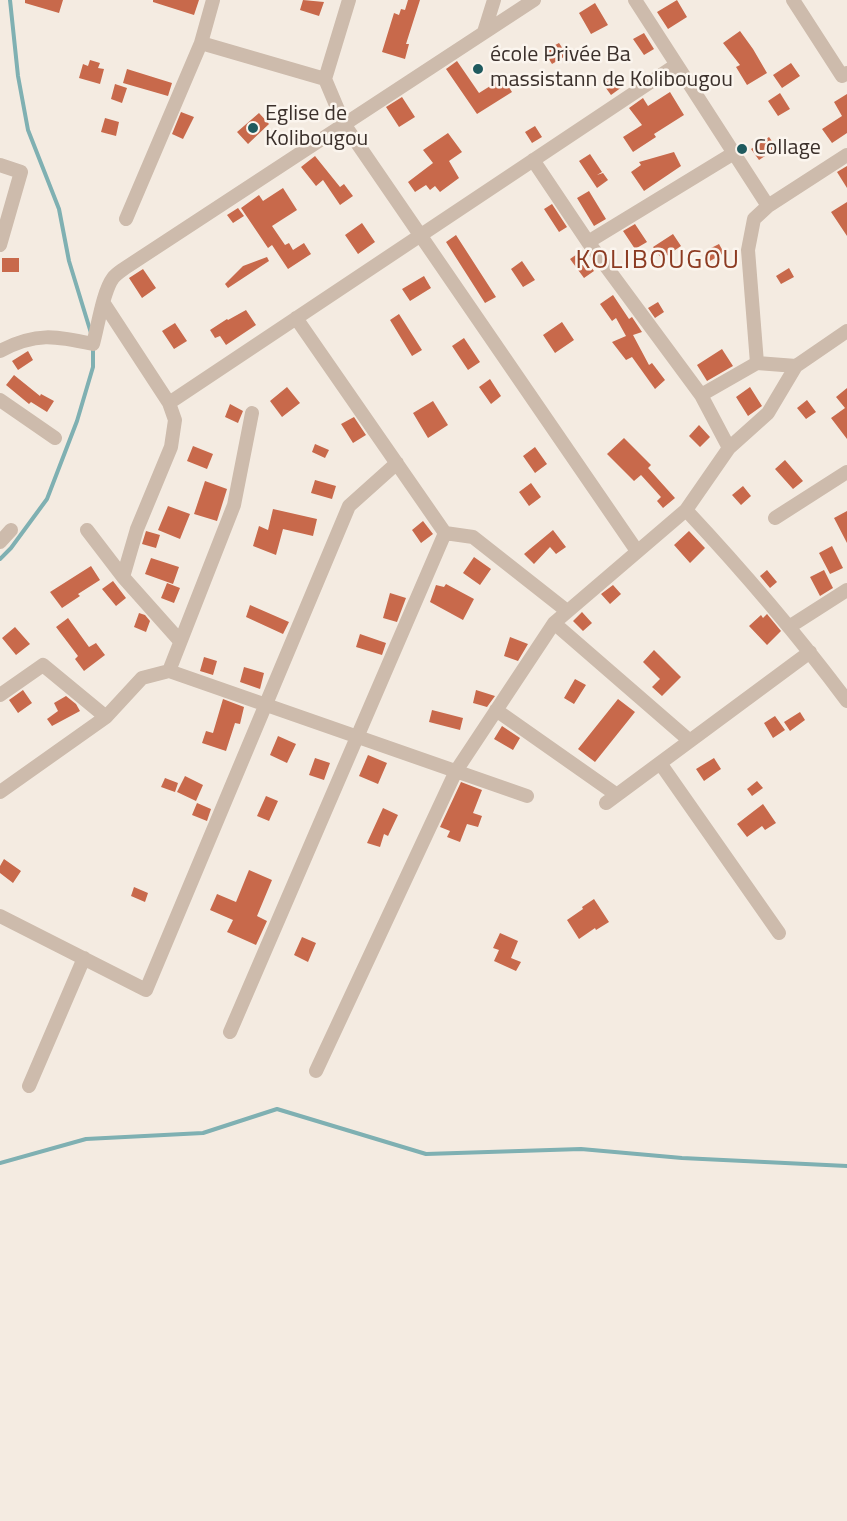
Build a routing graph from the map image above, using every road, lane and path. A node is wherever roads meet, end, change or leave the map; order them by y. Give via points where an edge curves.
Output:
1 (213, 0) edge
2 (349, 0) edge
3 (494, 0) edge
4 (534, 0) edge
5 (635, 0) edge
6 (793, 0) edge
7 (484, 32) junction
8 (201, 43) junction
9 (676, 65) junction
10 (847, 73) edge
11 (325, 79) junction
12 (344, 124) junction
13 (734, 153) junction
14 (847, 155) edge
15 (533, 160) junction
16 (0, 165) edge
17 (768, 206) junction
18 (126, 219) dead end
19 (420, 235) junction
20 (588, 242) junction
21 (0, 245) edge
22 (103, 302) junction
23 (296, 318) junction
24 (847, 331) edge
25 (0, 351) edge
26 (757, 363) junction
27 (796, 366) junction
28 (701, 395) junction
29 (0, 400) edge
30 (169, 403) junction
31 (252, 413) dead end
32 (55, 438) dead end
33 (729, 448) junction
34 (397, 463) junction
35 (847, 472) edge
36 (686, 510) junction
37 (775, 518) dead end
38 (12, 530) dead end
39 (87, 530) dead end
40 (445, 533) junction
41 (0, 542) edge
42 (637, 551) junction
43 (123, 577) junction
44 (847, 590) edge
45 (567, 611) junction
46 (554, 622) junction
47 (789, 627) junction
48 (180, 641) junction
49 (810, 652) junction
50 (169, 671) junction
51 (0, 695) edge
52 (847, 701) edge
53 (266, 705) junction
54 (496, 710) junction
55 (106, 717) junction
56 (357, 736) junction
57 (690, 741) junction
58 (660, 763) junction
59 (456, 771) junction
60 (0, 792) edge
61 (528, 796) dead end
62 (0, 916) edge
63 (779, 933) dead end
64 (84, 958) junction
65 (230, 1032) dead end
66 (316, 1071) dead end
67 (29, 1086) dead end

1 - 8 street
2 - 11 street
3 - 7 street
4 - 7 street
5 - 9 street
6 - 10 street via 842,76
7 - 12 street
8 - 11 street
8 - 18 street
9 - 13 street
9 - 15 street
11 - 12 street
12 - 19 street
12 - 22 street via 124,268 113,278
13 - 17 street
13 - 20 street
14 - 17 street
15 - 19 street
15 - 20 street
16 - 21 street via 21,172
17 - 26 street via 754,219 748,250
19 - 23 street
19 - 42 street
20 - 28 street
22 - 25 street via 93,344 44,336 18,341
22 - 30 street
23 - 30 street
23 - 34 street
24 - 27 street
26 - 27 street
26 - 28 street
27 - 33 street via 768,413
28 - 33 street
29 - 32 street
30 - 43 street via 175,420 171,447 137,529
31 - 48 street via 234,505
33 - 36 street
34 - 40 street
34 - 53 street via 349,506
35 - 37 street
36 - 42 street
36 - 47 street
38 - 41 street
39 - 43 street
40 - 45 street via 474,537
40 - 56 street
42 - 45 street
43 - 48 street
44 - 47 street
45 - 46 street
46 - 54 street
46 - 57 street
47 - 49 street
48 - 50 street
49 - 52 street
49 - 57 street
50 - 53 street
50 - 55 street via 142,678
51 - 55 street via 43,665
53 - 56 street
53 - 64 street via 146,990
54 - 58 street via 611,799
54 - 59 street
55 - 60 street
56 - 59 street
56 - 65 street
57 - 58 street
58 - 63 street
59 - 61 street
59 - 66 street
62 - 64 street
64 - 67 street

